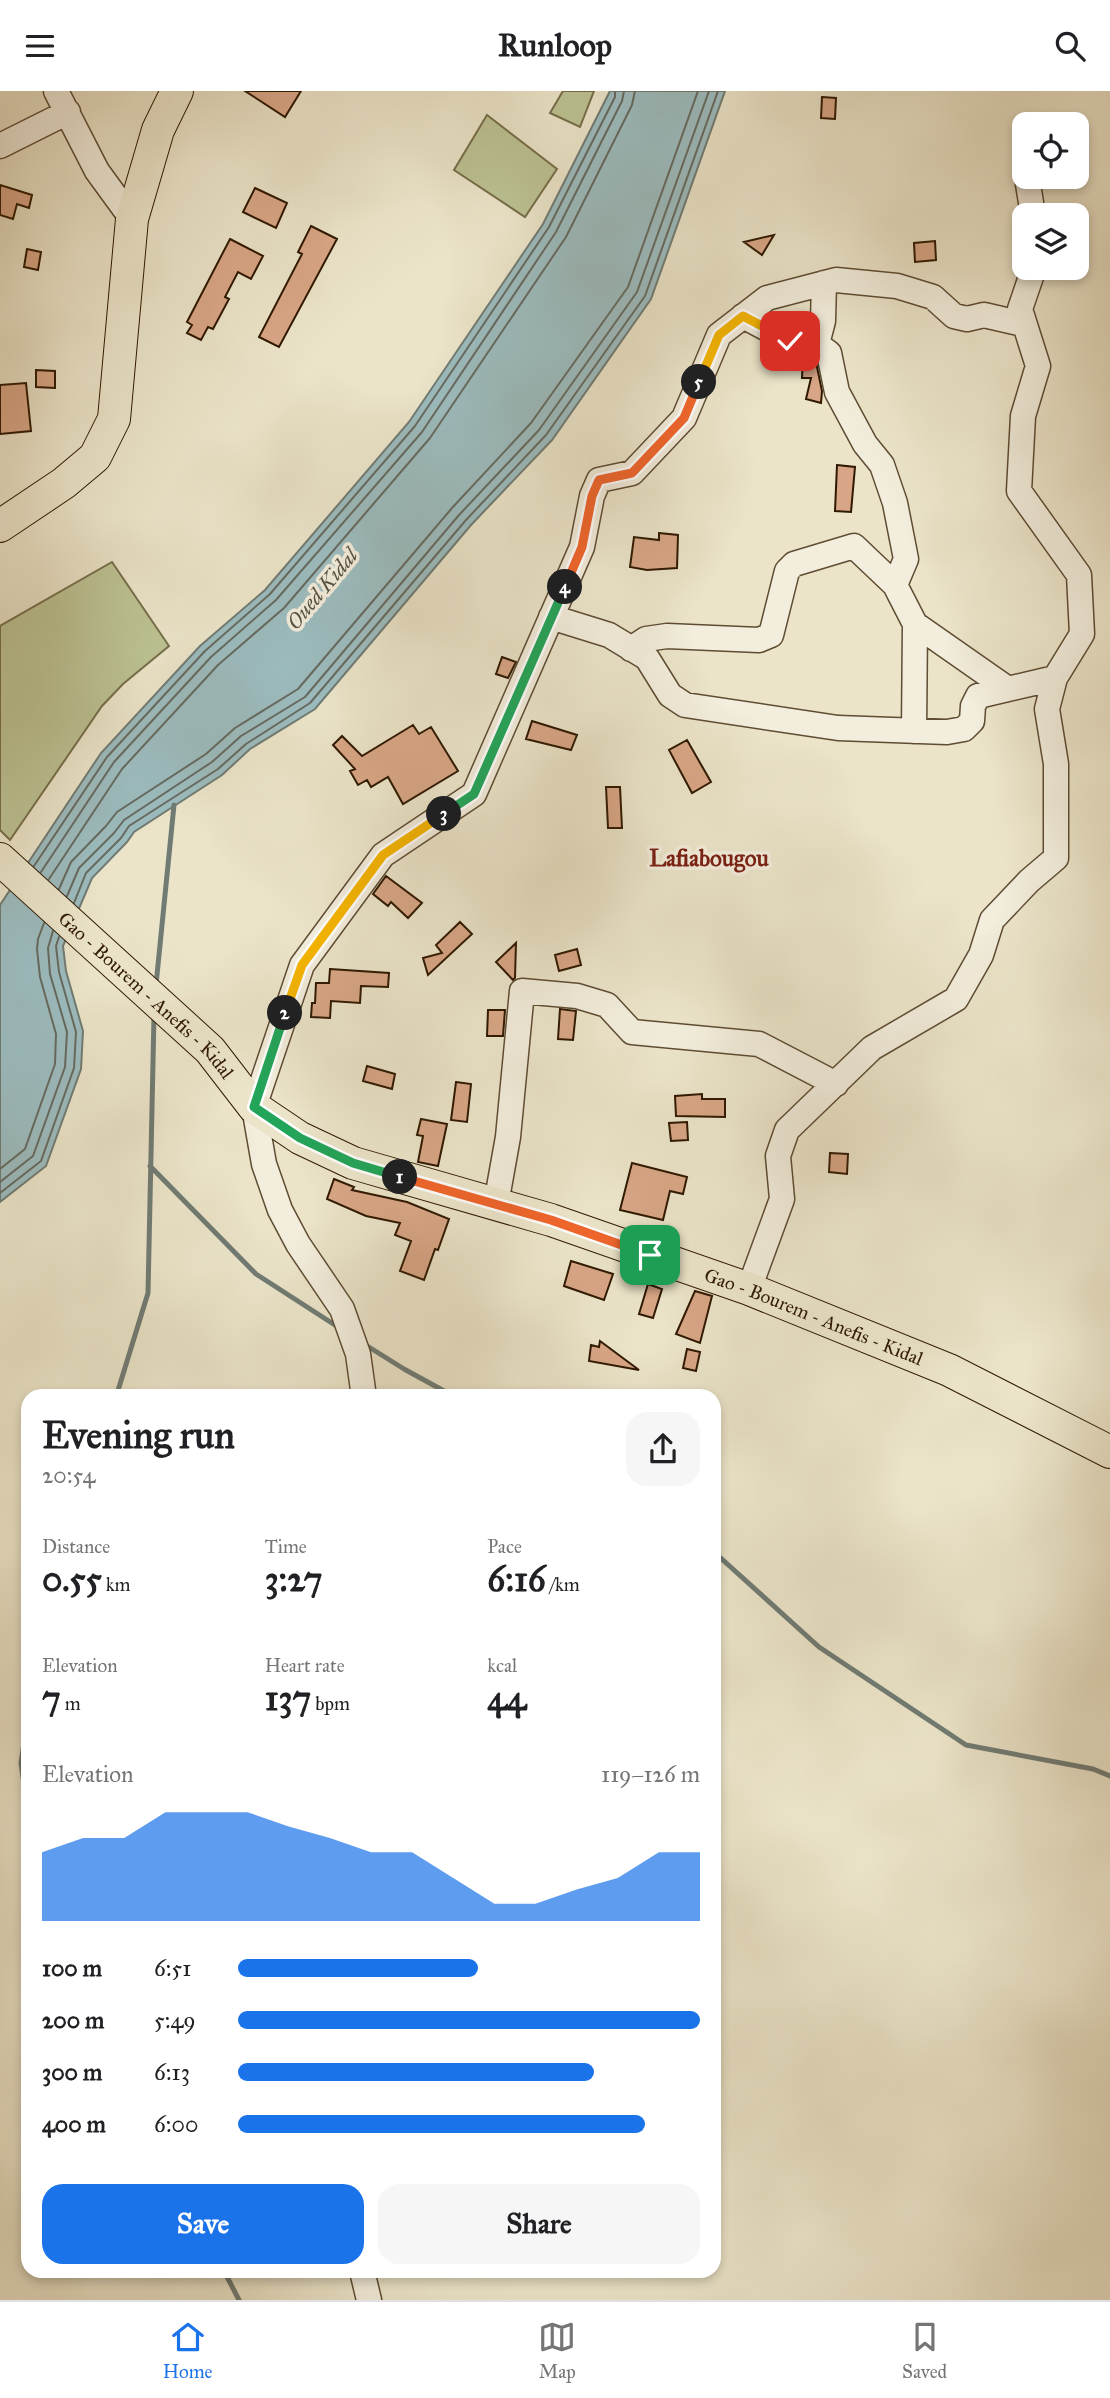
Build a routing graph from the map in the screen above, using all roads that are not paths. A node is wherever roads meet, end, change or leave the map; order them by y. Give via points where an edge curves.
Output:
1 (177, 91) edge
2 (62, 101) edge
3 (0, 146) edge
4 (132, 219) junction
5 (1030, 280) edge
6 (824, 283) junction
7 (743, 316) junction
8 (1023, 324) junction
9 (817, 344) junction
10 (0, 526) edge
11 (895, 585) junction
12 (551, 618) junction
13 (915, 624) junction
14 (631, 649) junction
15 (1055, 678) junction
16 (1008, 689) junction
17 (914, 731) junction
18 (0, 859) edge
19 (836, 1084) junction
20 (254, 1107) junction
21 (496, 1204) junction
22 (749, 1289) junction
23 (363, 1389) edge
24 (1110, 1452) edge
25 (364, 2278) edge
26 (369, 2300) edge

1 - 4 main road via 158,130
2 - 3 street
2 - 4 street via 97,171
4 - 10 main road via 114,419 95,457 64,484
5 - 8 street via 1020,309
6 - 7 street via 767,297
6 - 8 street via 897,286 933,297 954,316 984,315
6 - 9 street
7 - 9 street via 790,341
7 - 12 street via 719,335 684,418 632,473 599,480 582,547
8 - 15 street via 1038,366 1023,416 1019,491 1079,578 1082,634
9 - 11 street via 829,353 837,392 882,465 895,503 906,559
11 - 13 street
11 - 14 street via 854,546 794,564 787,571 771,635 759,640 667,636 646,639
12 - 14 street via 610,635
12 - 20 street via 474,794 383,855 302,965
13 - 16 street
13 - 17 street
14 - 17 street via 647,658 670,695 685,705 838,728
15 - 16 street
15 - 19 street via 1047,709 1056,764 1056,857 992,920 982,955 956,999 872,1048
16 - 17 street via 978,696 972,721 964,729
18 - 20 main road, Gao - Bourem - Anefis - Kidal via 210,1049
19 - 21 street via 760,1044 632,1031 607,1005 577,996 522,992 508,1137
19 - 22 street via 786,1130 779,1156 782,1199
20 - 21 main road, Gao - Bourem - Anefis - Kidal via 300,1138 353,1163
20 - 23 street via 264,1164 281,1210 298,1244 342,1308 358,1354
21 - 22 main road, Gao - Bourem - Anefis - Kidal
22 - 24 main road, Gao - Bourem - Anefis - Kidal via 949,1370
25 - 26 street

